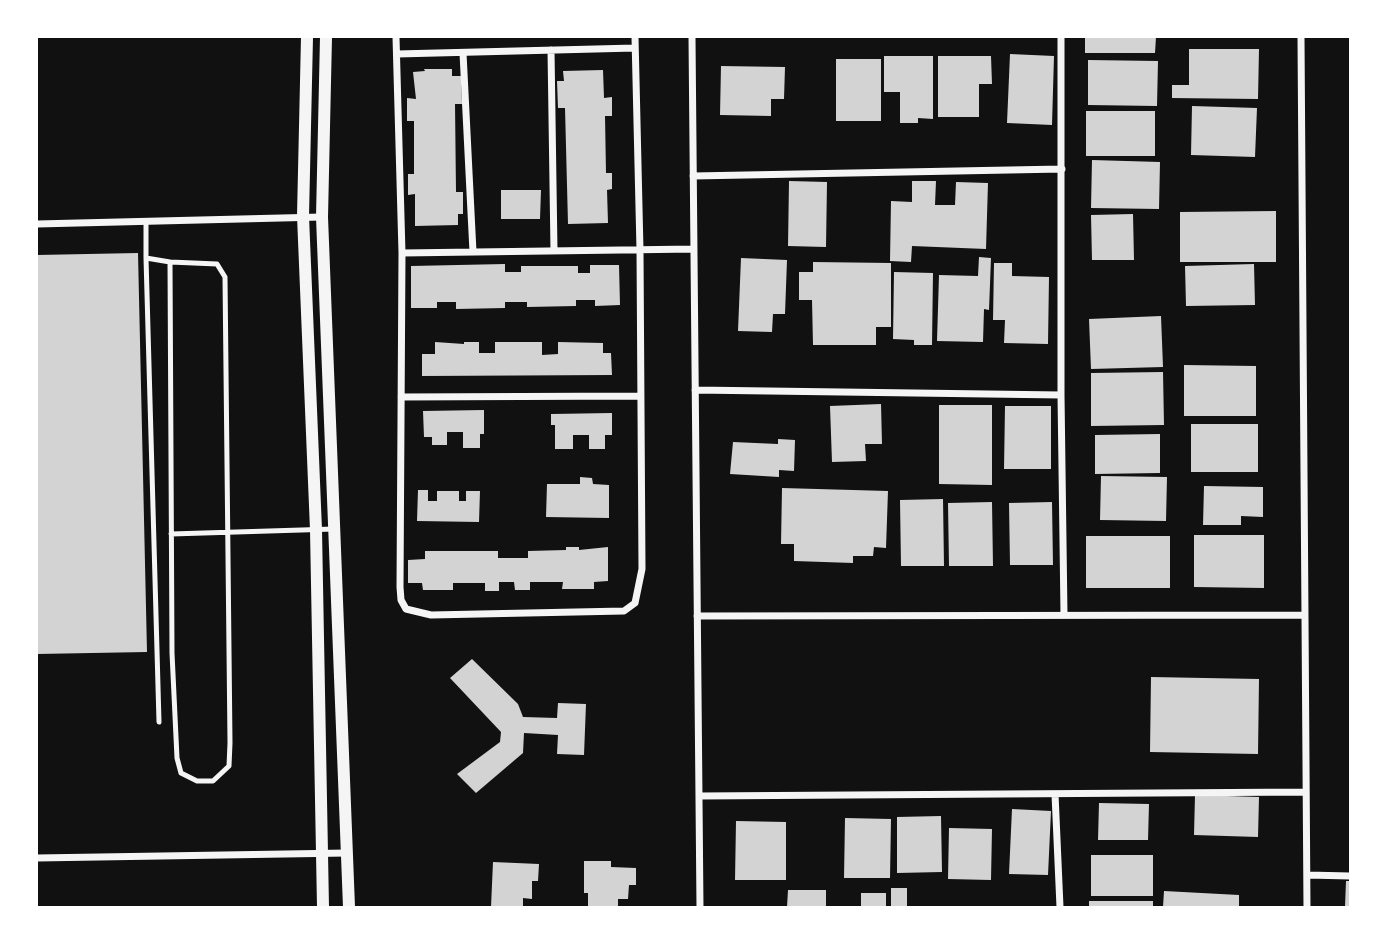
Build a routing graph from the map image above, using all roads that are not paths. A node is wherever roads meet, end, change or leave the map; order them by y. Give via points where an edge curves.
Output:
1 (307, 37) edge
2 (326, 37) edge
3 (396, 37) edge
4 (635, 37) edge
5 (692, 37) edge
6 (1061, 37) edge
7 (1300, 37) edge
8 (635, 48) junction
9 (551, 50) junction
10 (463, 53) junction
11 (397, 54) junction
12 (1062, 169) junction
13 (693, 176) junction
14 (303, 216) junction
15 (322, 217) junction
16 (146, 221) junction
17 (37, 224) edge
18 (694, 249) junction
19 (640, 250) junction
20 (554, 251) junction
21 (473, 252) junction
22 (402, 253) junction
23 (146, 258) junction
24 (170, 262) junction
25 (695, 390) junction
26 (641, 396) junction
27 (1061, 396) junction
28 (401, 397) junction
29 (316, 530) junction
30 (334, 530) junction
31 (228, 533) junction
32 (172, 534) junction
33 (1064, 614) junction
34 (1305, 615) junction
35 (697, 616) junction
36 (159, 722) dead end
37 (1306, 792) junction
38 (1055, 794) junction
39 (699, 796) junction
40 (347, 853) junction
41 (321, 854) junction
42 (37, 858) edge
43 (1307, 875) junction
44 (1350, 876) edge
45 (323, 907) edge
46 (349, 907) edge
47 (700, 907) edge
48 (1060, 907) edge
49 (1307, 907) edge

1 - 14 street
2 - 15 street
3 - 11 street
4 - 8 street
5 - 13 street
6 - 12 street
7 - 34 street
8 - 9 street
8 - 19 street
9 - 10 street
9 - 20 street
10 - 11 street
10 - 21 street
11 - 22 street
12 - 13 street
12 - 27 street
13 - 18 street
14 - 15 street
14 - 16 street
14 - 29 street
15 - 30 street
16 - 17 street
16 - 23 lane
18 - 19 street
18 - 25 street
19 - 20 street
19 - 26 street
20 - 21 street
21 - 22 street
22 - 28 street
23 - 24 lane
23 - 36 lane
24 - 31 lane via 217,264 225,277
24 - 32 lane
25 - 27 street
25 - 35 street
26 - 28 street
26 - 28 street via 642,569 635,603 624,611 431,615 406,609 401,600
27 - 33 street
29 - 30 lane
29 - 31 lane
29 - 41 street
30 - 40 street
31 - 32 lane
31 - 32 lane via 229,766 213,781 197,781 181,773 177,758
33 - 34 street
33 - 35 street
34 - 37 street
35 - 39 street
37 - 38 street
37 - 43 street
38 - 39 street
38 - 48 street
39 - 47 street
40 - 41 street
40 - 46 street
41 - 42 street
41 - 45 street
43 - 44 street
43 - 49 street

